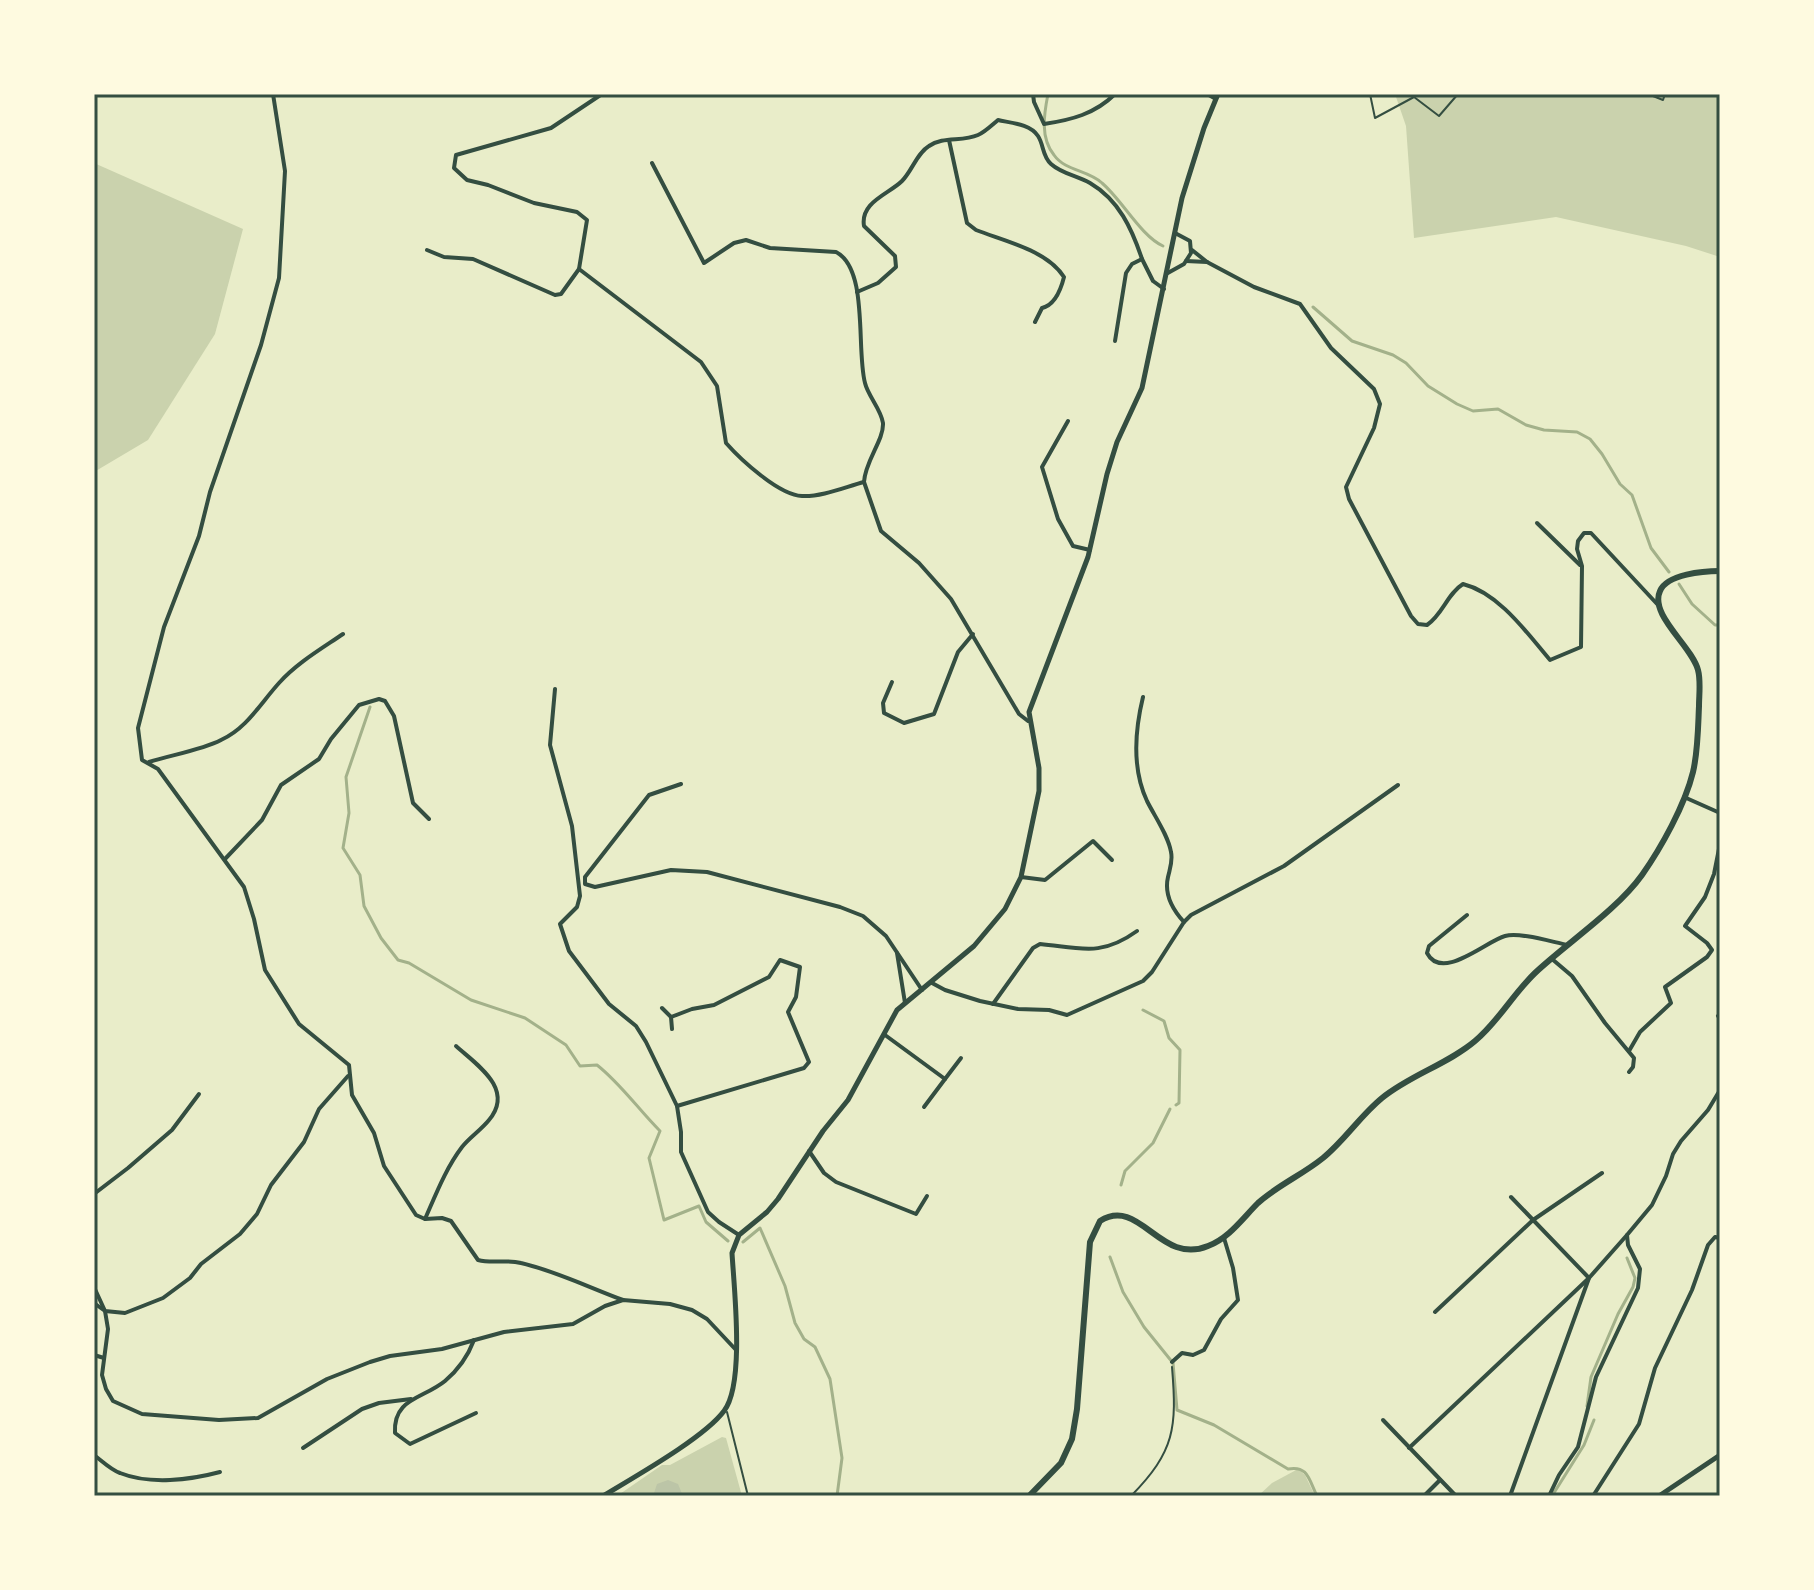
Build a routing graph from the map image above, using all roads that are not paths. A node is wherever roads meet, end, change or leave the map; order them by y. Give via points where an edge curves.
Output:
1 (273, 94) edge
2 (602, 94) edge
3 (1033, 94) edge
4 (1115, 94) edge
5 (1207, 94) edge
6 (1217, 96) edge
7 (949, 140) junction
8 (652, 163) dead end
9 (1175, 233) junction
10 (427, 250) dead end
11 (1192, 250) junction
12 (1142, 259) junction
13 (1186, 261) junction
14 (1207, 262) junction
15 (579, 269) junction
16 (1166, 274) junction
17 (1164, 289) junction
18 (857, 292) junction
19 (1035, 322) dead end
20 (1115, 341) dead end
21 (1068, 421) dead end
22 (864, 482) junction
23 (1537, 523) dead end
24 (1090, 550) junction
25 (1582, 566) junction
26 (1720, 571) edge
27 (1658, 605) junction
28 (343, 634) dead end
29 (973, 634) junction
30 (892, 682) dead end
31 (555, 689) dead end
32 (1143, 697) dead end
33 (1028, 721) junction
34 (149, 762) junction
35 (681, 784) dead end
36 (1398, 785) dead end
37 (1684, 797) junction
38 (1720, 813) edge
39 (429, 819) dead end
40 (1720, 844) edge
41 (225, 859) junction
42 (1112, 860) dead end
43 (1021, 877) junction
44 (1467, 915) dead end
45 (1184, 922) junction
46 (1137, 931) dead end
47 (1568, 945) junction
48 (896, 950) junction
49 (1552, 959) junction
50 (932, 983) junction
51 (922, 990) junction
52 (905, 1003) junction
53 (993, 1004) junction
54 (662, 1008) dead end
55 (671, 1017) junction
56 (672, 1029) dead end
57 (883, 1033) junction
58 (456, 1046) dead end
59 (1629, 1051) junction
60 (961, 1058) dead end
61 (1629, 1072) dead end
62 (348, 1076) junction
63 (945, 1079) junction
64 (1720, 1090) edge
65 (199, 1094) dead end
66 (677, 1106) junction
67 (924, 1107) dead end
68 (809, 1151) junction
69 (1602, 1173) dead end
70 (94, 1194) edge
71 (927, 1196) dead end
72 (1511, 1197) dead end
73 (425, 1219) junction
74 (1533, 1220) junction
75 (739, 1235) junction
76 (1627, 1235) junction
77 (1224, 1238) junction
78 (1720, 1238) edge
79 (1589, 1278) junction
80 (94, 1287) edge
81 (623, 1300) junction
82 (94, 1303) edge
83 (105, 1311) junction
84 (1435, 1312) dead end
85 (474, 1340) junction
86 (737, 1351) junction
87 (94, 1355) edge
88 (104, 1358) junction
89 (1173, 1360) road end
90 (417, 1398) junction
91 (726, 1410) junction
92 (476, 1413) dead end
93 (1383, 1420) dead end
94 (303, 1448) dead end
95 (1409, 1448) junction
96 (94, 1455) edge
97 (1720, 1455) edge
98 (220, 1472) dead end
99 (1440, 1480) junction
100 (603, 1496) edge
101 (748, 1496) edge
102 (1029, 1496) edge
103 (1424, 1496) edge
104 (1456, 1496) edge
105 (1510, 1496) edge
106 (1549, 1496) edge
107 (1593, 1496) edge
108 (1659, 1496) edge

1 - 34 street via 285,171 279,278 199,536 161,639 138,728 142,760
2 - 15 street via 551,128 454,159 454,168 467,180 577,212 587,220
3 - 4 street via 1044,124 1074,120
5 - 6 street
6 - 9 street via 1193,160
7 - 12 street via 977,135 998,120 1025,126 1038,136 1051,164 1103,192 1130,224
7 - 18 street via 927,146 902,181 868,209 864,226 895,256 896,267
7 - 19 street via 967,223 1045,258 1064,277 1054,300
8 - 18 street via 704,263 746,240 770,248 836,252 850,266
9 - 11 street via 1190,241
9 - 16 street
10 - 15 street via 473,259 555,295
11 - 13 street
11 - 14 street
12 - 17 street via 1153,281
12 - 20 street via 1126,273
13 - 14 street
13 - 16 street
14 - 25 street via 1300,304 1331,348 1374,389 1380,404 1374,428 1346,487 1418,624 1436,619 1463,584 1512,616 1550,660 1581,647
15 - 22 street via 701,362 717,386 726,443 772,483 803,496
16 - 17 street
17 - 24 street via 1142,388 1117,442
18 - 22 street via 863,380 883,422 864,468
21 - 24 street via 1042,467 1064,532 1073,546
22 - 29 street via 881,531 939,585
23 - 25 street
24 - 33 street
25 - 27 street via 1578,541 1591,533
26 - 27 main road via 1668,581
27 - 37 main road via 1698,669 1697,743
28 - 34 street via 279,682 231,735
29 - 30 street via 958,652 934,714 904,723 884,713
29 - 33 street
31 - 66 street via 550,745 572,826 580,896 560,924 569,951 602,996 636,1026
32 - 45 street via 1136,729 1139,774 1169,845 1172,862 1166,886
33 - 43 street via 1039,791
34 - 41 street
35 - 48 street via 649,795 585,877 585,884 595,887 671,870 707,872 863,916
36 - 45 street via 1315,846
37 - 38 street
37 - 47 main road via 1641,876
39 - 41 street via 413,803 394,716 379,699 359,705 319,759 281,785 262,820
40 - 59 street via 1705,897 1685,926 1712,950 1665,987 1671,1003 1640,1032
41 - 62 street via 244,887 265,970 299,1024 349,1065
42 - 43 street via 1093,841 1045,880
43 - 50 street via 991,926
44 - 47 street via 1429,946 1431,959 1465,958 1507,935
45 - 53 street via 1149,977 1072,1015
46 - 53 street via 1118,945 1099,949 1040,944
47 - 49 main road
48 - 51 street
48 - 52 street
49 - 59 street via 1572,976
49 - 77 main road via 1473,1043 1382,1098 1334,1148 1275,1189
50 - 51 street
50 - 53 street
51 - 52 street
52 - 57 street
54 - 55 street
55 - 56 street
55 - 66 street via 714,1005 769,977 780,960 800,967 788,1012 809,1062 804,1068
57 - 63 street
57 - 68 street via 848,1100
58 - 73 street via 491,1077 498,1099 489,1120 450,1163
59 - 61 street via 1634,1058
60 - 63 street
62 - 73 street via 384,1166 416,1215
62 - 83 street via 319,1109 304,1142 240,1234 163,1298 125,1313
63 - 67 street
64 - 76 street via 1681,1141 1652,1205
65 - 70 street via 172,1130
66 - 75 street via 681,1152 708,1212
68 - 71 street via 836,1182 916,1214
68 - 75 street via 767,1212
69 - 74 street
72 - 74 street
73 - 81 street via 451,1221 478,1260 541,1268
74 - 79 street
74 - 84 street
75 - 86 street via 732,1253
76 - 79 street
76 - 106 street via 1640,1269 1638,1288 1596,1377 1578,1447
77 - 89 street via 1238,1300 1204,1350
77 - 102 main road via 1190,1250 1164,1243 1125,1215 1100,1221 1090,1242 1072,1439 1061,1463
78 - 107 street via 1708,1245 1655,1368 1639,1424
79 - 95 street
79 - 105 street
80 - 83 street
81 - 85 street via 573,1324
81 - 86 street via 692,1310
82 - 83 street
83 - 88 street
85 - 88 street via 360,1365 245,1420 142,1414 124,1408 106,1389
85 - 90 street via 454,1372
86 - 91 street
87 - 88 street
90 - 92 street via 394,1422 395,1433 410,1444
90 - 94 street via 362,1409
91 - 100 street
91 - 101 lane
93 - 95 street
95 - 99 street
96 - 98 street via 131,1477 188,1480
97 - 108 street
99 - 103 street
99 - 104 street

